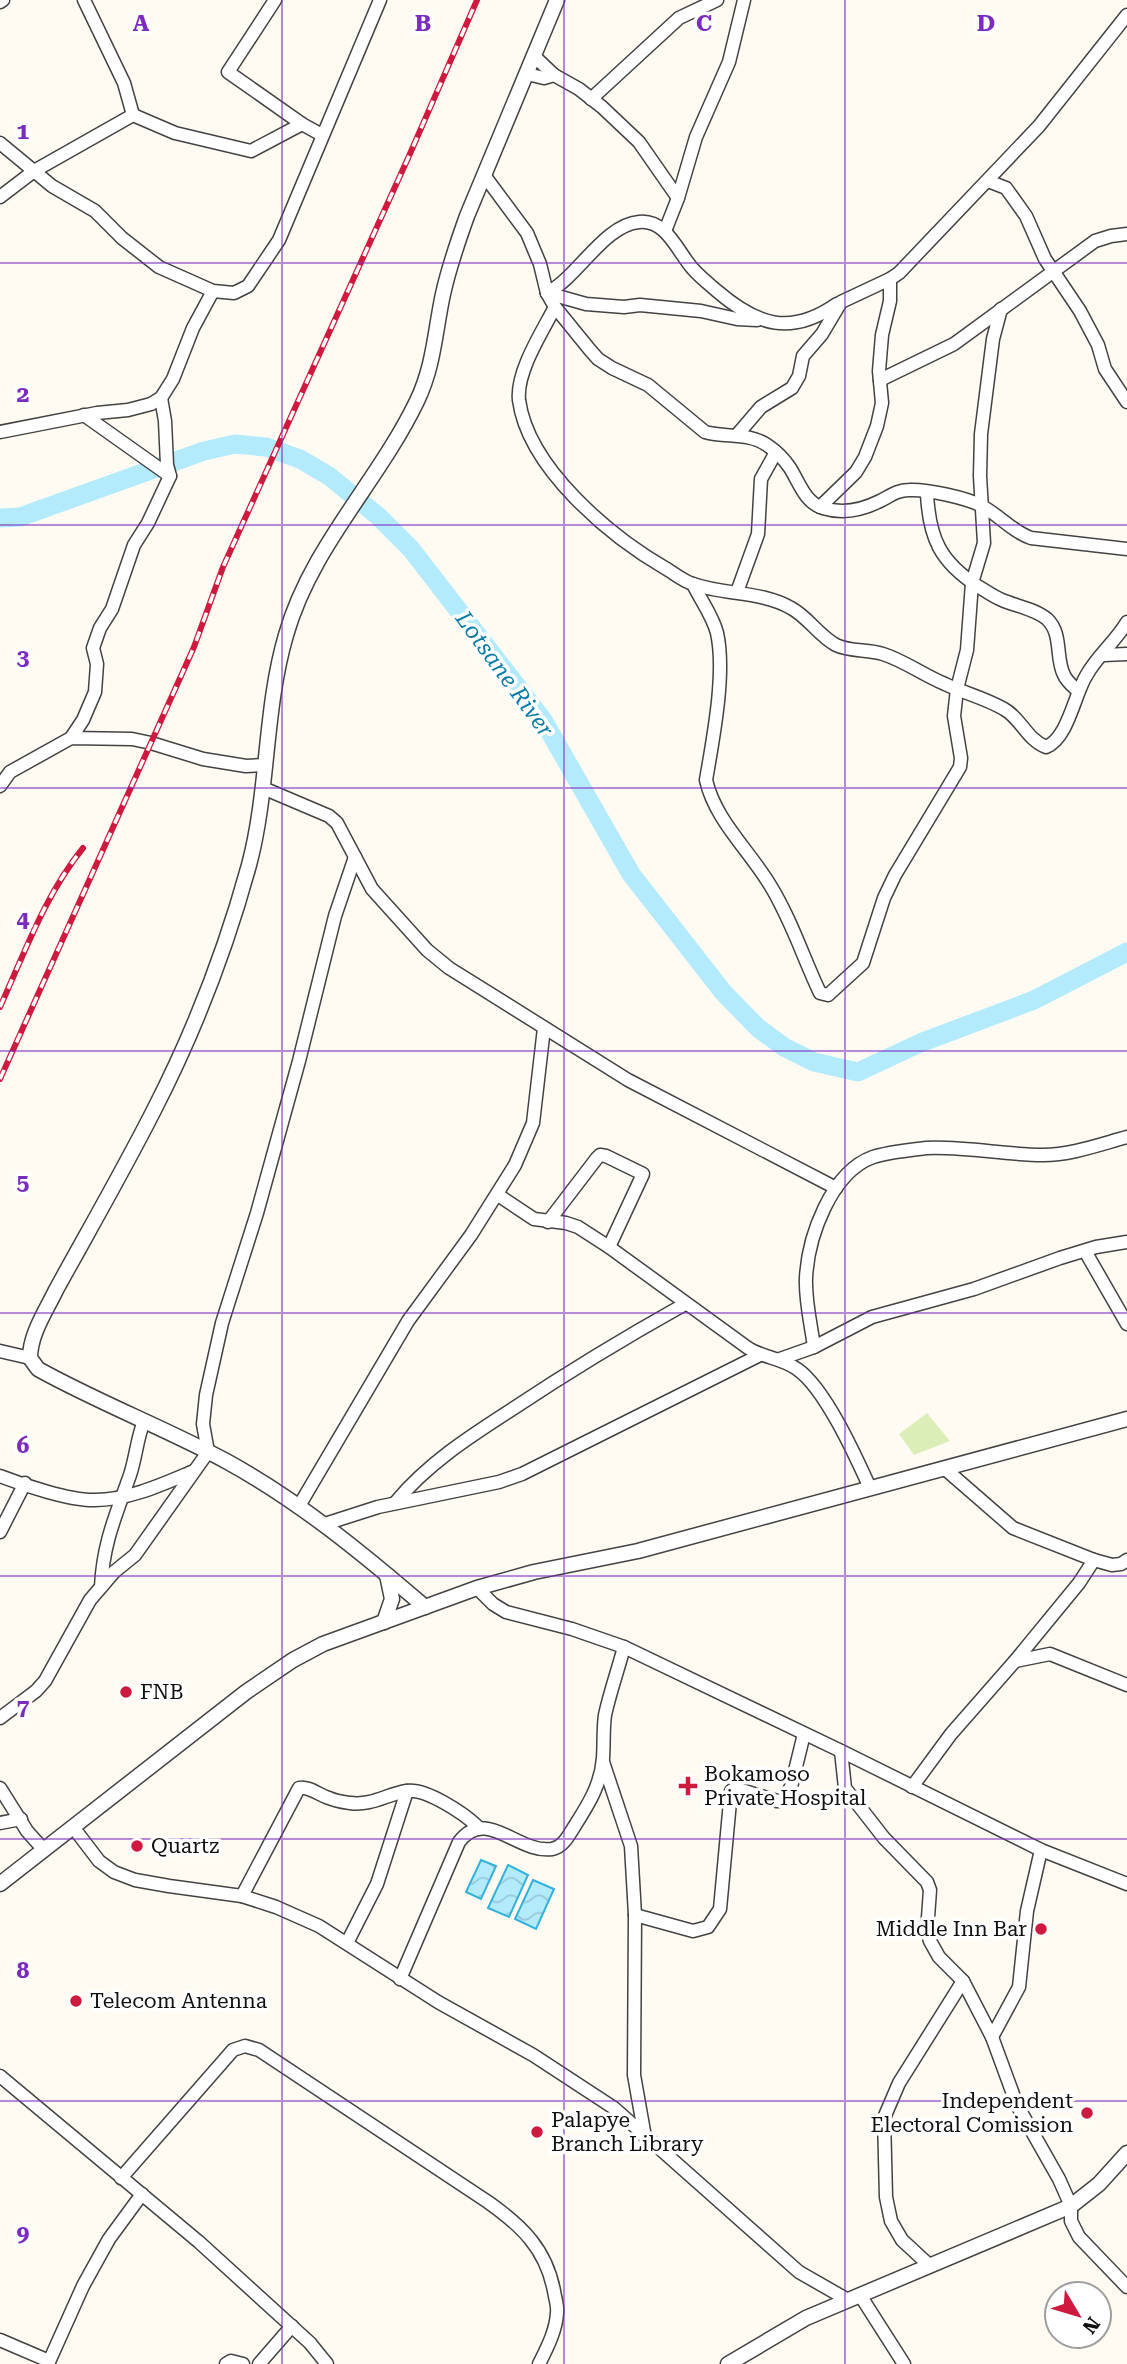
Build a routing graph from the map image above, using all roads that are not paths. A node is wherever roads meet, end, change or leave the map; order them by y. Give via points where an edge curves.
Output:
1 (84, 0) edge
2 (275, 0) edge
3 (380, 0) edge
4 (556, 0) edge
5 (717, 0) edge
6 (753, 0) edge
7 (743, 6) edge
8 (1127, 15) edge
9 (534, 57) junction
10 (527, 74) junction
11 (554, 75) junction
12 (592, 99) junction
13 (133, 115) junction
14 (302, 124) junction
15 (322, 135) junction
16 (0, 143) edge
17 (34, 171) junction
18 (484, 175) junction
19 (988, 181) junction
20 (0, 197) edge
21 (678, 198) junction
22 (665, 231) junction
23 (1127, 234) edge
24 (1053, 271) junction
25 (890, 279) junction
26 (213, 291) junction
27 (547, 293) junction
28 (841, 302) junction
29 (555, 307) junction
30 (1002, 309) junction
31 (762, 321) junction
32 (880, 380) junction
33 (160, 398) junction
34 (1127, 402) edge
35 (84, 415) junction
36 (0, 432) edge
37 (737, 435) junction
38 (776, 453) junction
39 (170, 476) junction
40 (927, 493) junction
41 (982, 506) junction
42 (820, 508) junction
43 (1127, 549) edge
44 (972, 583) junction
45 (692, 584) junction
46 (737, 592) junction
47 (1127, 622) edge
48 (1127, 654) edge
49 (1103, 655) junction
50 (957, 689) junction
51 (1078, 691) junction
52 (71, 738) junction
53 (265, 765) junction
54 (0, 786) edge
55 (263, 788) junction
56 (355, 857) junction
57 (544, 1028) junction
58 (1127, 1138) edge
59 (835, 1188) junction
60 (498, 1195) junction
61 (548, 1222) junction
62 (1127, 1242) edge
63 (609, 1247) junction
64 (1085, 1251) junction
65 (685, 1304) junction
66 (1127, 1324) edge
67 (814, 1347) junction
68 (0, 1350) edge
69 (760, 1355) junction
70 (30, 1359) junction
71 (780, 1359) junction
72 (1127, 1419) edge
73 (144, 1421) junction
74 (208, 1452) junction
75 (944, 1468) junction
76 (195, 1470) junction
77 (0, 1476) edge
78 (25, 1483) junction
79 (870, 1488) junction
80 (120, 1497) junction
81 (395, 1503) junction
82 (299, 1506) junction
83 (325, 1524) junction
84 (0, 1532) edge
85 (1094, 1560) junction
86 (1127, 1560) edge
87 (386, 1574) junction
88 (101, 1587) junction
89 (477, 1588) junction
90 (425, 1607) junction
91 (384, 1622) junction
92 (624, 1647) junction
93 (1016, 1661) junction
94 (1127, 1685) edge
95 (0, 1718) edge
96 (804, 1734) junction
97 (841, 1751) junction
98 (603, 1762) junction
99 (912, 1787) junction
100 (0, 1788) edge
101 (407, 1791) junction
102 (21, 1819) junction
103 (0, 1824) edge
104 (73, 1827) junction
105 (478, 1827) junction
106 (43, 1849) junction
107 (1041, 1850) junction
108 (0, 1884) edge
109 (1127, 1884) edge
110 (242, 1896) junction
111 (635, 1915) junction
112 (347, 1943) junction
113 (400, 1979) junction
114 (963, 1981) junction
115 (992, 2037) junction
116 (0, 2076) edge
117 (645, 2138) junction
118 (1127, 2153) edge
119 (121, 2178) junction
120 (142, 2194) junction
121 (1071, 2206) junction
122 (929, 2265) junction
123 (1127, 2287) edge
124 (854, 2297) junction
125 (292, 2326) junction
126 (0, 2340) edge
127 (48, 2362) edge
128 (226, 2364) edge
129 (243, 2364) edge
130 (259, 2364) edge
131 (327, 2364) edge
132 (539, 2364) edge
133 (728, 2364) edge
134 (904, 2364) edge

1 - 13 street via 124,83
2 - 14 street via 228,72
3 - 15 street
4 - 9 street
5 - 12 street via 679,18
6 - 7 street
7 - 21 street via 729,62 696,137
8 - 19 street via 1039,126
9 - 10 street
9 - 11 street
10 - 11 street
10 - 18 street
11 - 12 street
12 - 21 street via 645,148
13 - 14 street via 174,133 251,151
13 - 17 street
14 - 15 street
15 - 26 street via 290,217 258,272 248,286 234,293
16 - 17 street
17 - 20 street
17 - 26 street via 95,211 159,267
18 - 27 street via 527,233
18 - 53 street via 455,250 427,378 405,424 313,570 286,634
19 - 24 street via 1013,195
19 - 25 street
21 - 22 street
22 - 27 street via 643,221 617,230
22 - 31 street via 692,269
23 - 24 street via 1096,241
24 - 30 street
24 - 34 street via 1080,311 1098,345 1104,369
25 - 28 street
25 - 32 street
26 - 33 street
27 - 29 street
27 - 31 street via 586,304 640,305
28 - 31 street via 821,316 796,324
28 - 37 street via 803,356 792,388 761,407
29 - 37 street via 598,359 648,385 705,432
29 - 45 street via 520,383 519,400 535,444 568,491 614,535
30 - 32 street via 954,344
30 - 41 street via 993,339 981,434
32 - 42 street via 880,415 866,457
33 - 35 street via 128,410
33 - 39 street
35 - 36 street
35 - 39 street
37 - 38 street via 754,438
38 - 42 street
38 - 46 street via 761,479 758,534
39 - 52 street via 134,545 112,609 100,628 93,648 95,692
40 - 41 street via 959,496
40 - 42 street via 895,492 841,513
40 - 44 street via 937,545 945,559
41 - 43 street via 1031,538
41 - 44 street via 984,543
44 - 50 street via 967,650
44 - 51 street via 1047,620 1055,629 1062,671
45 - 46 street
45 - 50 street via 717,631 719,647 719,697 708,789 715,808 770,885 824,995 863,963 895,874 960,767 954,716
46 - 50 street via 791,607 839,646 887,655
47 - 49 street
48 - 49 street
49 - 51 street
50 - 51 street via 1012,713 1029,738 1046,747 1061,733
52 - 53 street via 132,739 203,759
52 - 54 street via 10,772
53 - 55 street
55 - 56 street via 328,816 337,823
55 - 70 street via 249,865 199,1011 155,1109 41,1319
56 - 57 street via 372,889 427,950
56 - 74 street via 334,916 299,1061 222,1323 206,1395 203,1423
57 - 59 street via 628,1080
57 - 60 street via 533,1124
58 - 59 street via 1053,1155 926,1148 873,1157
59 - 67 street via 824,1206 806,1276
60 - 61 street via 534,1219
60 - 82 street via 408,1321
61 - 63 street via 578,1227
61 - 63 street via 597,1158 606,1156 643,1174
62 - 64 street
63 - 65 street
64 - 66 street
64 - 67 street via 974,1290 872,1317
65 - 69 street
65 - 81 street via 622,1338 460,1443 419,1476
67 - 71 street
68 - 70 street
69 - 71 street
69 - 81 street via 522,1474
70 - 73 street via 58,1380
71 - 79 street via 799,1370 817,1391
72 - 75 street
73 - 74 street
73 - 80 street
74 - 76 street
74 - 82 street
75 - 79 street
75 - 85 street via 1013,1528
76 - 80 street
76 - 88 street via 135,1555
77 - 78 street
78 - 80 street via 71,1497
78 - 84 street
79 - 89 street via 638,1551
80 - 88 street via 108,1535
81 - 83 street
82 - 83 street
83 - 87 street
85 - 86 street via 1112,1565
85 - 93 street
87 - 90 street
87 - 91 street via 392,1599
88 - 95 street via 44,1681
89 - 90 street
89 - 92 street via 506,1612
90 - 91 street
91 - 104 street via 293,1660
92 - 96 street
92 - 98 street via 605,1717
93 - 94 street via 1050,1654
93 - 99 street via 951,1734
96 - 97 street
96 - 111 street via 791,1787 783,1800 731,1790 720,1909 708,1927 694,1931
97 - 99 street
97 - 114 street via 845,1788 927,1882 927,1931 939,1957
98 - 105 street via 596,1791 563,1843 552,1849
98 - 111 street via 631,1846
99 - 107 street
100 - 102 street
101 - 105 street via 456,1809
101 - 110 street via 360,1804 299,1788
101 - 112 street via 377,1884
102 - 103 street
102 - 106 street
104 - 106 street
104 - 110 street via 99,1861 114,1872 135,1880
105 - 113 street via 467,1831 459,1842
106 - 108 street
107 - 109 street
107 - 115 street via 1027,1911 1019,1987
110 - 112 street via 276,1907
111 - 117 street via 634,2075
112 - 113 street
113 - 117 street via 594,2094
114 - 115 street
114 - 122 street via 899,2083 884,2118 891,2221 902,2241
115 - 121 street via 1017,2105
116 - 119 street
117 - 124 street via 799,2272
118 - 121 street
119 - 120 street
119 - 132 street via 233,2050 245,2046 258,2050 511,2218 537,2246 548,2266 558,2311
120 - 125 street
120 - 127 street via 109,2239
121 - 122 street
121 - 123 street via 1071,2221 1079,2237
122 - 124 street
124 - 133 street via 806,2318
124 - 134 street
125 - 130 street
125 - 131 street
126 - 127 street
128 - 129 street

